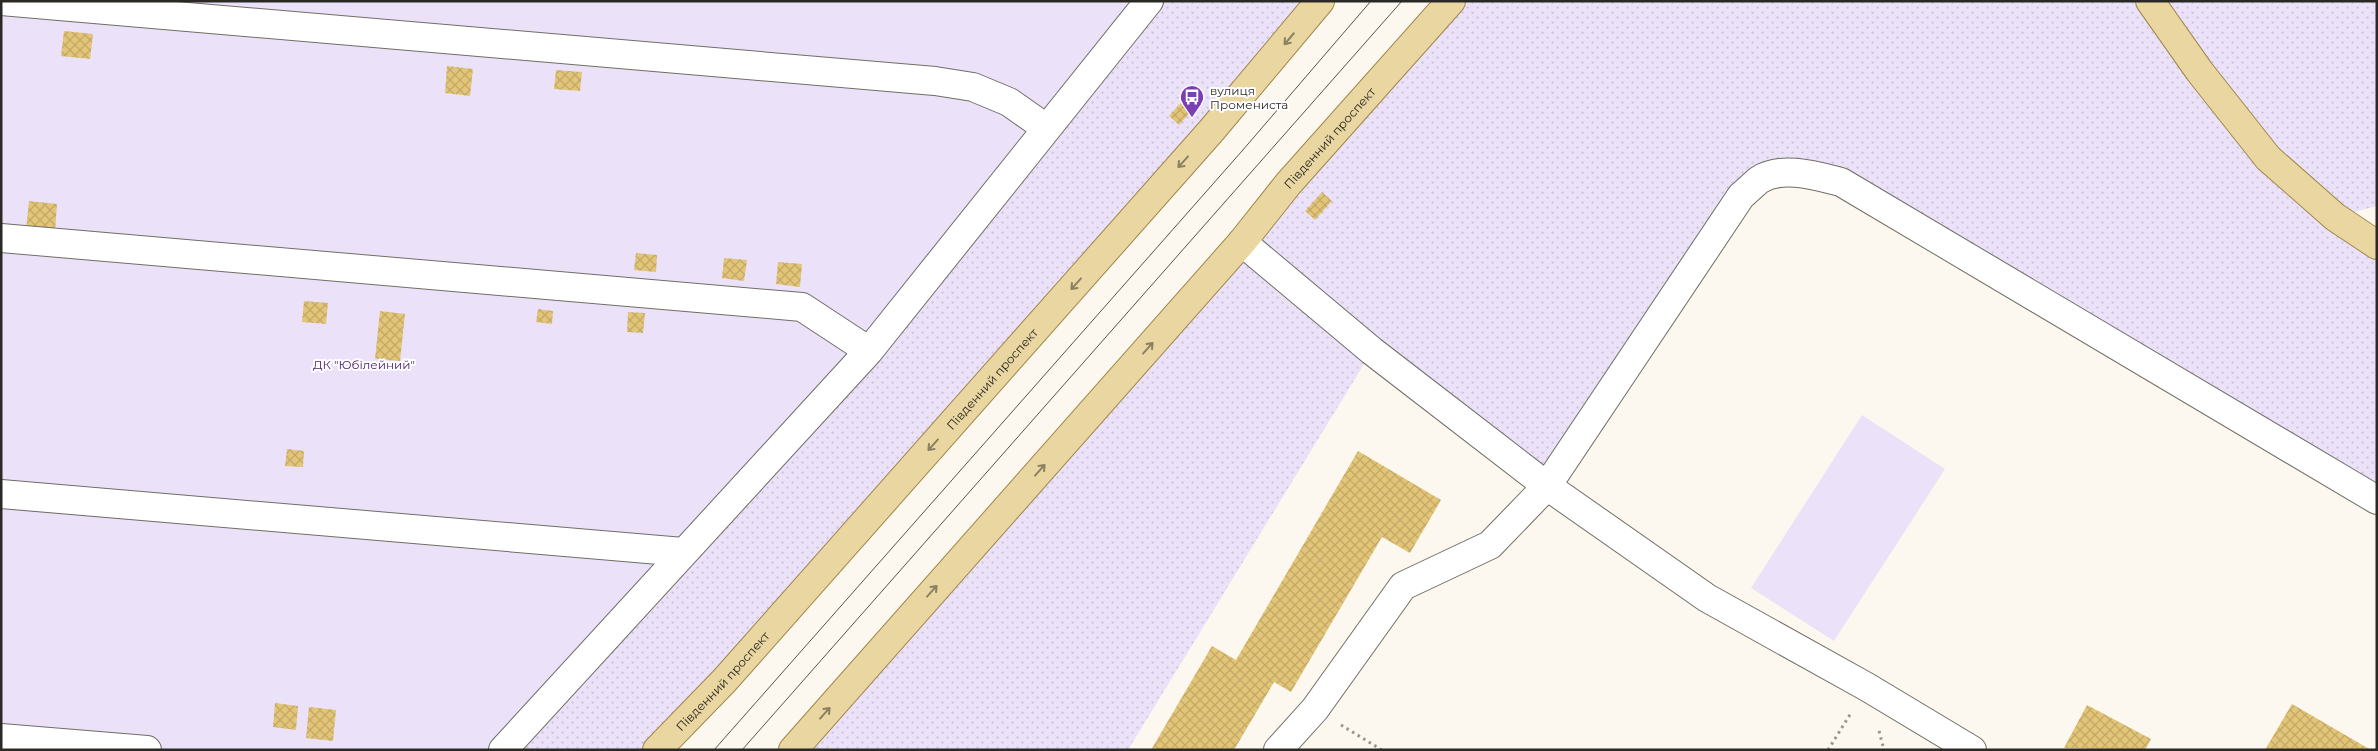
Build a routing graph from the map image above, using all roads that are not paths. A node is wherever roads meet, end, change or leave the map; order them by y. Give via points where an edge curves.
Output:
1 (1, 1) edge
2 (1149, 1) edge
3 (1320, 1) edge
4 (1451, 1) edge
5 (2150, 1) edge
6 (1046, 128) junction
7 (1, 238) edge
8 (1242, 242) junction
9 (2377, 245) edge
10 (869, 351) junction
11 (1547, 486) junction
12 (1, 494) edge
13 (2377, 500) edge
14 (683, 552) junction
15 (1, 738) edge
16 (147, 750) edge
17 (503, 750) edge
18 (657, 750) edge
19 (793, 750) edge
20 (1278, 750) edge
21 (1972, 750) edge

1 - 6 street via 935,81 973,86 1009,102
2 - 6 street
3 -> 18 main road, Південний проспект via 1211,131 744,659
4 - 8 main road, Південний проспект via 1288,184
5 - 9 main road via 2200,72 2268,158 2335,217
6 - 10 street
7 - 10 street via 802,306
8 - 11 street via 1372,351
19 -> 8 main road, Південний проспект
10 - 14 street
11 - 13 street via 1741,196 1760,180 1796,173 1841,182
11 - 20 street via 1490,545 1403,586 1315,709
11 - 21 street via 1707,598
12 - 14 street
14 - 17 street
15 - 16 street

